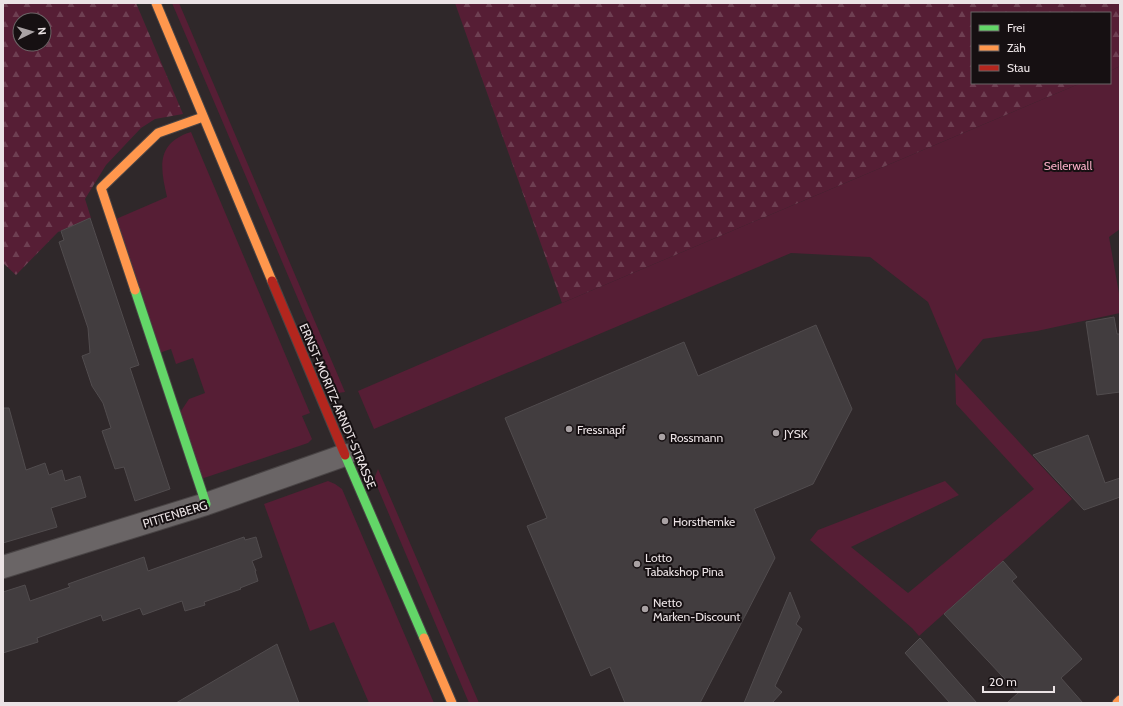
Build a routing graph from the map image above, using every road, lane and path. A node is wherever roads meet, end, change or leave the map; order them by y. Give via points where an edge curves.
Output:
1 (156, 3) edge
2 (203, 117) junction
3 (345, 455) junction
4 (206, 504) junction
5 (3, 567) edge
6 (1120, 700) edge
7 (452, 703) edge
8 (1117, 703) edge

1 - 2 street, ERNST-MORITZ-ARNDT-STRASSE
2 - 3 street, ERNST-MORITZ-ARNDT-STRASSE
2 - 4 street via 158,133 101,188
3 - 4 street, PITTENBERG
3 - 7 street, ERNST-MORITZ-ARNDT-STRASSE
4 - 5 street, PITTENBERG
6 - 8 street

